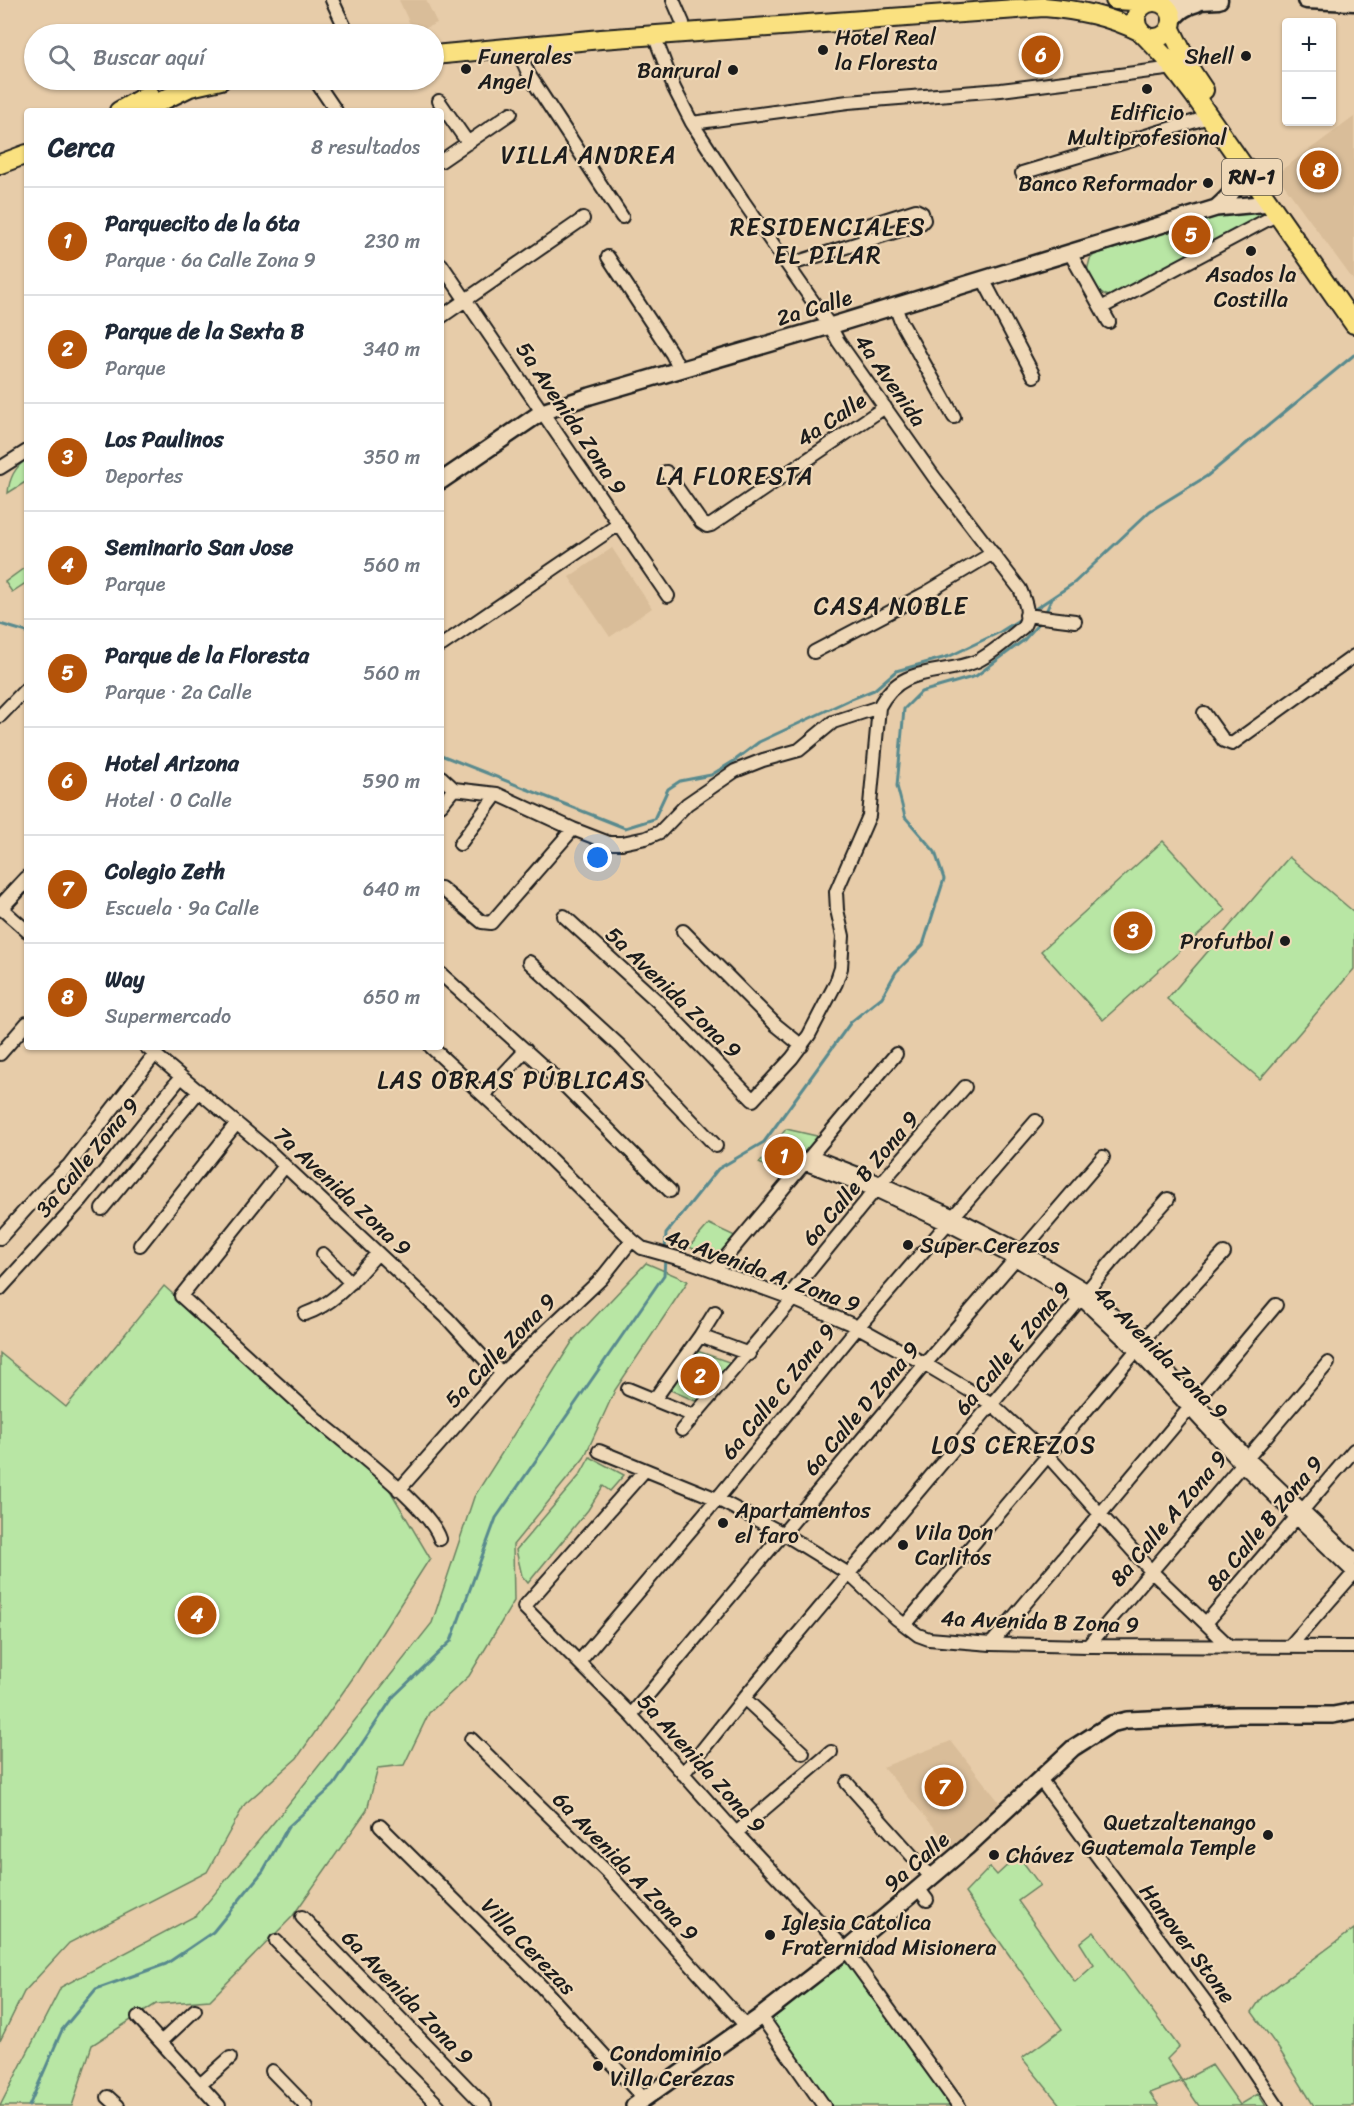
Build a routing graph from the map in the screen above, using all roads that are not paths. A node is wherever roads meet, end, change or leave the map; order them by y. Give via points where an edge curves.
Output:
1 (332, 0) edge
2 (673, 0) edge
3 (993, 0) edge
4 (1115, 0) edge
5 (1219, 0) edge
6 (1306, 0) edge
7 (1354, 2) edge
8 (1156, 3) junction
9 (683, 23) junction
10 (343, 24) edge
11 (1171, 24) junction
12 (1142, 33) junction
13 (654, 35) junction
14 (444, 44) edge
15 (516, 46) junction
16 (444, 54) edge
17 (1174, 68) junction
18 (160, 90) edge
19 (184, 90) edge
20 (322, 90) edge
21 (439, 101) dead end
22 (125, 108) edge
23 (147, 108) edge
24 (334, 108) edge
25 (444, 108) edge
26 (444, 108) edge
27 (511, 113) dead end
28 (1209, 117) junction
29 (692, 123) junction
30 (468, 143) junction
31 (24, 155) edge
32 (444, 160) edge
33 (0, 164) edge
34 (1244, 165) junction
35 (24, 166) edge
36 (1022, 173) dead end
37 (0, 175) edge
38 (1216, 208) junction
39 (1274, 209) junction
40 (622, 217) dead end
41 (583, 219) dead end
42 (867, 240) dead end
43 (1070, 253) junction
44 (608, 257) dead end
45 (788, 265) junction
46 (444, 268) edge
47 (983, 279) junction
48 (466, 300) junction
49 (1354, 305) edge
50 (895, 306) junction
51 (1101, 308) junction
52 (444, 315) edge
53 (1109, 322) dead end
54 (1354, 324) edge
55 (830, 326) junction
56 (680, 370) junction
57 (1034, 376) dead end
58 (885, 408) junction
59 (542, 412) junction
60 (954, 417) dead end
61 (24, 453) edge
62 (0, 468) edge
63 (666, 471) dead end
64 (444, 479) edge
65 (619, 524) junction
66 (993, 553) junction
67 (668, 596) dead end
68 (1026, 614) junction
69 (1075, 621) dead end
70 (444, 644) edge
71 (814, 651) dead end
72 (1354, 656) edge
73 (24, 691) edge
74 (879, 707) junction
75 (1204, 713) dead end
76 (0, 716) edge
77 (444, 780) edge
78 (454, 789) junction
79 (497, 794) junction
80 (444, 801) edge
81 (573, 829) junction
82 (460, 844) dead end
83 (24, 882) edge
84 (444, 890) edge
85 (0, 908) edge
86 (564, 916) dead end
87 (24, 928) edge
88 (683, 931) dead end
89 (529, 962) dead end
90 (444, 977) edge
91 (24, 1026) edge
92 (802, 1046) junction
93 (434, 1050) edge
94 (526, 1050) junction
95 (151, 1051) edge
96 (0, 1054) edge
97 (896, 1054) dead end
98 (181, 1077) junction
99 (965, 1087) dead end
100 (200, 1091) junction
101 (484, 1095) junction
102 (1036, 1121) dead end
103 (236, 1124) junction
104 (716, 1146) dead end
105 (1103, 1157) dead end
106 (809, 1160) junction
107 (285, 1166) junction
108 (879, 1187) junction
109 (670, 1191) dead end
110 (1168, 1199) dead end
111 (102, 1209) dead end
112 (950, 1220) junction
113 (0, 1238) edge
114 (637, 1244) junction
115 (140, 1245) dead end
116 (378, 1253) junction
117 (1224, 1253) dead end
118 (323, 1254) dead end
119 (1018, 1255) junction
120 (715, 1270) junction
121 (351, 1283) junction
122 (0, 1289) edge
123 (1084, 1295) junction
124 (791, 1298) junction
125 (1276, 1305) dead end
126 (715, 1312) dead end
127 (305, 1314) dead end
128 (858, 1326) junction
129 (700, 1336) junction
130 (1139, 1347) junction
131 (748, 1354) junction
132 (1328, 1363) dead end
133 (925, 1364) junction
134 (503, 1372) junction
135 (628, 1389) dead end
136 (654, 1400) junction
137 (1192, 1403) junction
138 (992, 1404) junction
139 (694, 1416) junction
140 (682, 1430) dead end
141 (1354, 1450) edge
142 (598, 1451) dead end
143 (1048, 1456) junction
144 (1244, 1461) junction
145 (645, 1470) junction
146 (399, 1490) junction
147 (717, 1499) junction
148 (1099, 1513) junction
149 (1298, 1514) junction
150 (784, 1534) junction
151 (440, 1539) dead end
152 (1354, 1559) edge
153 (1151, 1571) junction
154 (1354, 1573) edge
155 (849, 1574) junction
156 (1206, 1623) junction
157 (905, 1625) junction
158 (991, 1644) junction
159 (1227, 1645) junction
160 (1088, 1646) junction
161 (1290, 1646) junction
162 (1354, 1647) edge
163 (579, 1662) junction
164 (744, 1698) junction
165 (1354, 1711) edge
166 (631, 1715) junction
167 (471, 1739) dead end
168 (831, 1752) dead end
169 (803, 1754) dead end
170 (683, 1774) junction
171 (1040, 1779) junction
172 (847, 1783) dead end
173 (380, 1826) dead end
174 (736, 1833) junction
175 (931, 1877) junction
176 (302, 1917) dead end
177 (276, 1941) dead end
178 (846, 1950) junction
179 (195, 2010) dead end
180 (761, 2016) junction
181 (138, 2017) dead end
182 (746, 2026) junction
183 (161, 2042) junction
184 (230, 2058) dead end
185 (272, 2071) dead end
186 (200, 2085) junction
187 (108, 2097) dead end
188 (639, 2103) edge
189 (118, 2106) edge
190 (219, 2106) edge
191 (306, 2106) edge
192 (439, 2106) edge
193 (485, 2106) edge
194 (824, 2106) edge
195 (959, 2106) edge
196 (1277, 2106) edge

1 - 10 street
2 - 9 street
3 - 9 main road
4 - 8 main road
5 - 8 main road
5 - 11 main road via 1186,6
6 - 7 main road
8 - 11 main road, RN-1 via 1169,10
8 - 12 main road via 1141,7 1136,17
9 - 14 main road
11 - 12 main road via 1158,37
11 - 49 main road, RN-1 via 1192,72
12 - 13 main road, RN-1 via 1107,17 1044,7
12 - 17 main road, RN-1
13 - 15 main road, RN-1
13 - 29 street, 4a Avenida
15 - 16 main road, RN-1
15 - 40 street via 529,75
17 - 28 main road, RN-1
17 - 29 street via 1001,90 848,102
18 - 22 main road
19 - 23 main road
20 - 24 street
21 - 26 street
25 - 30 street
27 - 30 street
28 - 34 main road, RN-1
28 - 36 street
29 - 45 street, 4a Avenida
30 - 32 street
31 - 33 main road
34 - 38 street, 2a Calle via 1237,186
34 - 39 main road, RN-1
35 - 37 main road
38 - 39 street, 2a Calle via 1258,203
38 - 43 street, 2a Calle
39 - 51 street
39 - 54 main road, RN-1
41 - 48 street
42 - 45 street
43 - 47 street, 2a Calle
43 - 51 street
44 - 56 street
45 - 55 street, 4a Avenida
46 - 48 street, 5a Avenida Zona 9
47 - 50 street, 2a Calle
47 - 57 street
48 - 52 street
48 - 59 street, 5a Avenida Zona 9
50 - 55 street, 2a Calle
50 - 60 street
51 - 53 street
55 - 56 street, 2a Calle
55 - 58 street, 4a Avenida
56 - 59 street, 2a Calle
58 - 63 street, 4a Calle via 711,525 701,522
58 - 66 street, 4a Avenida
59 - 64 street, 2a Calle
59 - 65 street, 5a Avenida Zona 9
61 - 62 street
65 - 67 street, 5a Avenida Zona 9
65 - 70 street
66 - 68 street, 4a Avenida via 1020,589
66 - 71 street
68 - 69 street
68 - 74 street via 1023,627 980,660 909,678 888,693
72 - 75 street via 1232,744 1224,741
73 - 76 street
74 - 81 street via 833,722 799,750 735,771 687,804 653,836 615,844
74 - 92 street via 869,816 836,892 843,936 840,968
77 - 78 street
78 - 79 street
78 - 80 street
79 - 81 street
79 - 82 street
81 - 84 street via 488,924
83 - 85 street
85 - 87 street
86 - 92 street, 5a Avenida Zona 9 via 657,1001 753,1100
88 - 92 street
89 - 104 street via 621,1047
90 - 94 street
91 - 96 street
93 - 101 street
94 - 101 street
94 - 109 street
95 - 98 street, 7a Avenida Zona 9
95 - 113 street via 69,1166
97 - 106 street
98 - 100 street, 7a Avenida Zona 9
98 - 122 street, 3a Calle Zona 9 via 82,1199
99 - 108 street, 6a Calle B Zona 9
100 - 103 street, 7a Avenida Zona 9
100 - 111 street
101 - 114 street
102 - 112 street, 6a Calle C Zona 9
103 - 107 street, 7a Avenida Zona 9
103 - 115 street
105 - 119 street, 6a Calle D Zona 9
106 - 108 street, 4a Avenida Zona 9
106 - 120 street
107 - 116 street, 7a Avenida Zona 9
107 - 146 street via 181,1296
108 - 112 street, 4a Avenida Zona 9
108 - 124 street, 6a Calle B Zona 9
110 - 123 street, 6a Calle E Zona 9
112 - 119 street, 4a Avenida Zona 9
112 - 128 street, 6a Calle C Zona 9
114 - 120 street, 4a Avenida A, Zona 9
114 - 134 street, 5a Calle Zona 9
116 - 121 street
116 - 134 street, 7a Avenida Zona 9 via 489,1364
117 - 130 street
118 - 121 street
119 - 123 street, 4a Avenida Zona 9
119 - 133 street, 6a Calle D Zona 9
120 - 124 street, 4a Avenida A, Zona 9
121 - 127 street via 332,1300
123 - 130 street, 4a Avenida Zona 9
123 - 138 street, 6a Calle E Zona 9
124 - 128 street, 4a Avenida A, Zona 9
124 - 131 street, 6a Calle B Zona 9
125 - 137 street
126 - 129 street
128 - 133 street, 4a Avenida A, Zona 9
128 - 147 street, 6a Calle C Zona 9
129 - 131 street
129 - 136 street
130 - 137 street, 4a Avenida Zona 9
130 - 143 street
131 - 139 street, 6a Calle B Zona 9
132 - 144 street, 8a Calle A Zona 9
133 - 138 street, 4a Avenida A, Zona 9
133 - 150 street, 6a Calle D Zona 9
134 - 146 street, 5a Calle Zona 9
135 - 136 street
136 - 139 street
137 - 144 street, 4a Avenida Zona 9
137 - 148 street
138 - 143 street, 4a Avenida A, Zona 9
138 - 155 street, 6a Calle E Zona 9
139 - 140 street, 6a Calle B Zona 9
141 - 149 street, 8a Calle B Zona 9
142 - 145 street, 4a Avenida B Zona 9
143 - 148 street, 4a Avenida A, Zona 9
143 - 157 street
144 - 149 street, 4a Avenida Zona 9
144 - 153 street, 8a Calle A Zona 9
145 - 147 street, 4a Avenida B Zona 9
145 - 163 street, 5a Avenida Zona 9 via 524,1607
146 - 151 street via 435,1525
147 - 150 street, 4a Avenida B Zona 9
147 - 163 street, 6a Calle C Zona 9
148 - 153 street, 4a Avenida A, Zona 9
148 - 158 street
149 - 152 street, 4a Avenida Zona 9
149 - 154 street, 4a Avenida Zona 9
149 - 156 street, 8a Calle B Zona 9
150 - 155 street, 4a Avenida B Zona 9
150 - 166 street, 6a Calle D Zona 9
153 - 156 street, 4a Avenida A, Zona 9
153 - 160 street, 8a Calle A Zona 9
154 - 161 street
155 - 157 street, 4a Avenida B Zona 9
155 - 164 street, 6a Calle E Zona 9
156 - 159 street, 4a Avenida A, Zona 9
157 - 158 street, 4a Avenida B Zona 9 via 928,1639
158 - 160 street, 4a Avenida B Zona 9
159 - 160 street, 4a Avenida B Zona 9
159 - 161 street, 4a Avenida B Zona 9
161 - 162 street, 4a Avenida B Zona 9
163 - 166 street, 5a Avenida Zona 9
164 - 169 street
164 - 170 street, 6a Calle E Zona 9
165 - 171 street, 9a Calle via 1333,1715 1121,1721 1085,1739
166 - 170 street, 5a Avenida Zona 9
167 - 182 street, 6a Avenida A Zona 9 via 609,1874
168 - 174 street
170 - 174 street, 5a Avenida Zona 9
171 - 175 street, 9a Calle
171 - 196 street, Hanover Stone via 1219,2020
172 - 175 street
173 - 188 street, Villa Cerezas via 540,1985
174 - 178 street, 5a Avenida Zona 9
175 - 178 street, 9a Calle via 923,1894
176 - 193 street, 6a Avenida Zona 9
177 - 192 street
178 - 180 street, 9a Calle
178 - 195 street, 5a Avenida Zona 9
179 - 183 street
180 - 182 street, 9a Calle
180 - 194 street
181 - 183 street
182 - 188 street, 9a Calle
183 - 186 street
184 - 186 street
185 - 191 street
186 - 190 street
187 - 189 street

